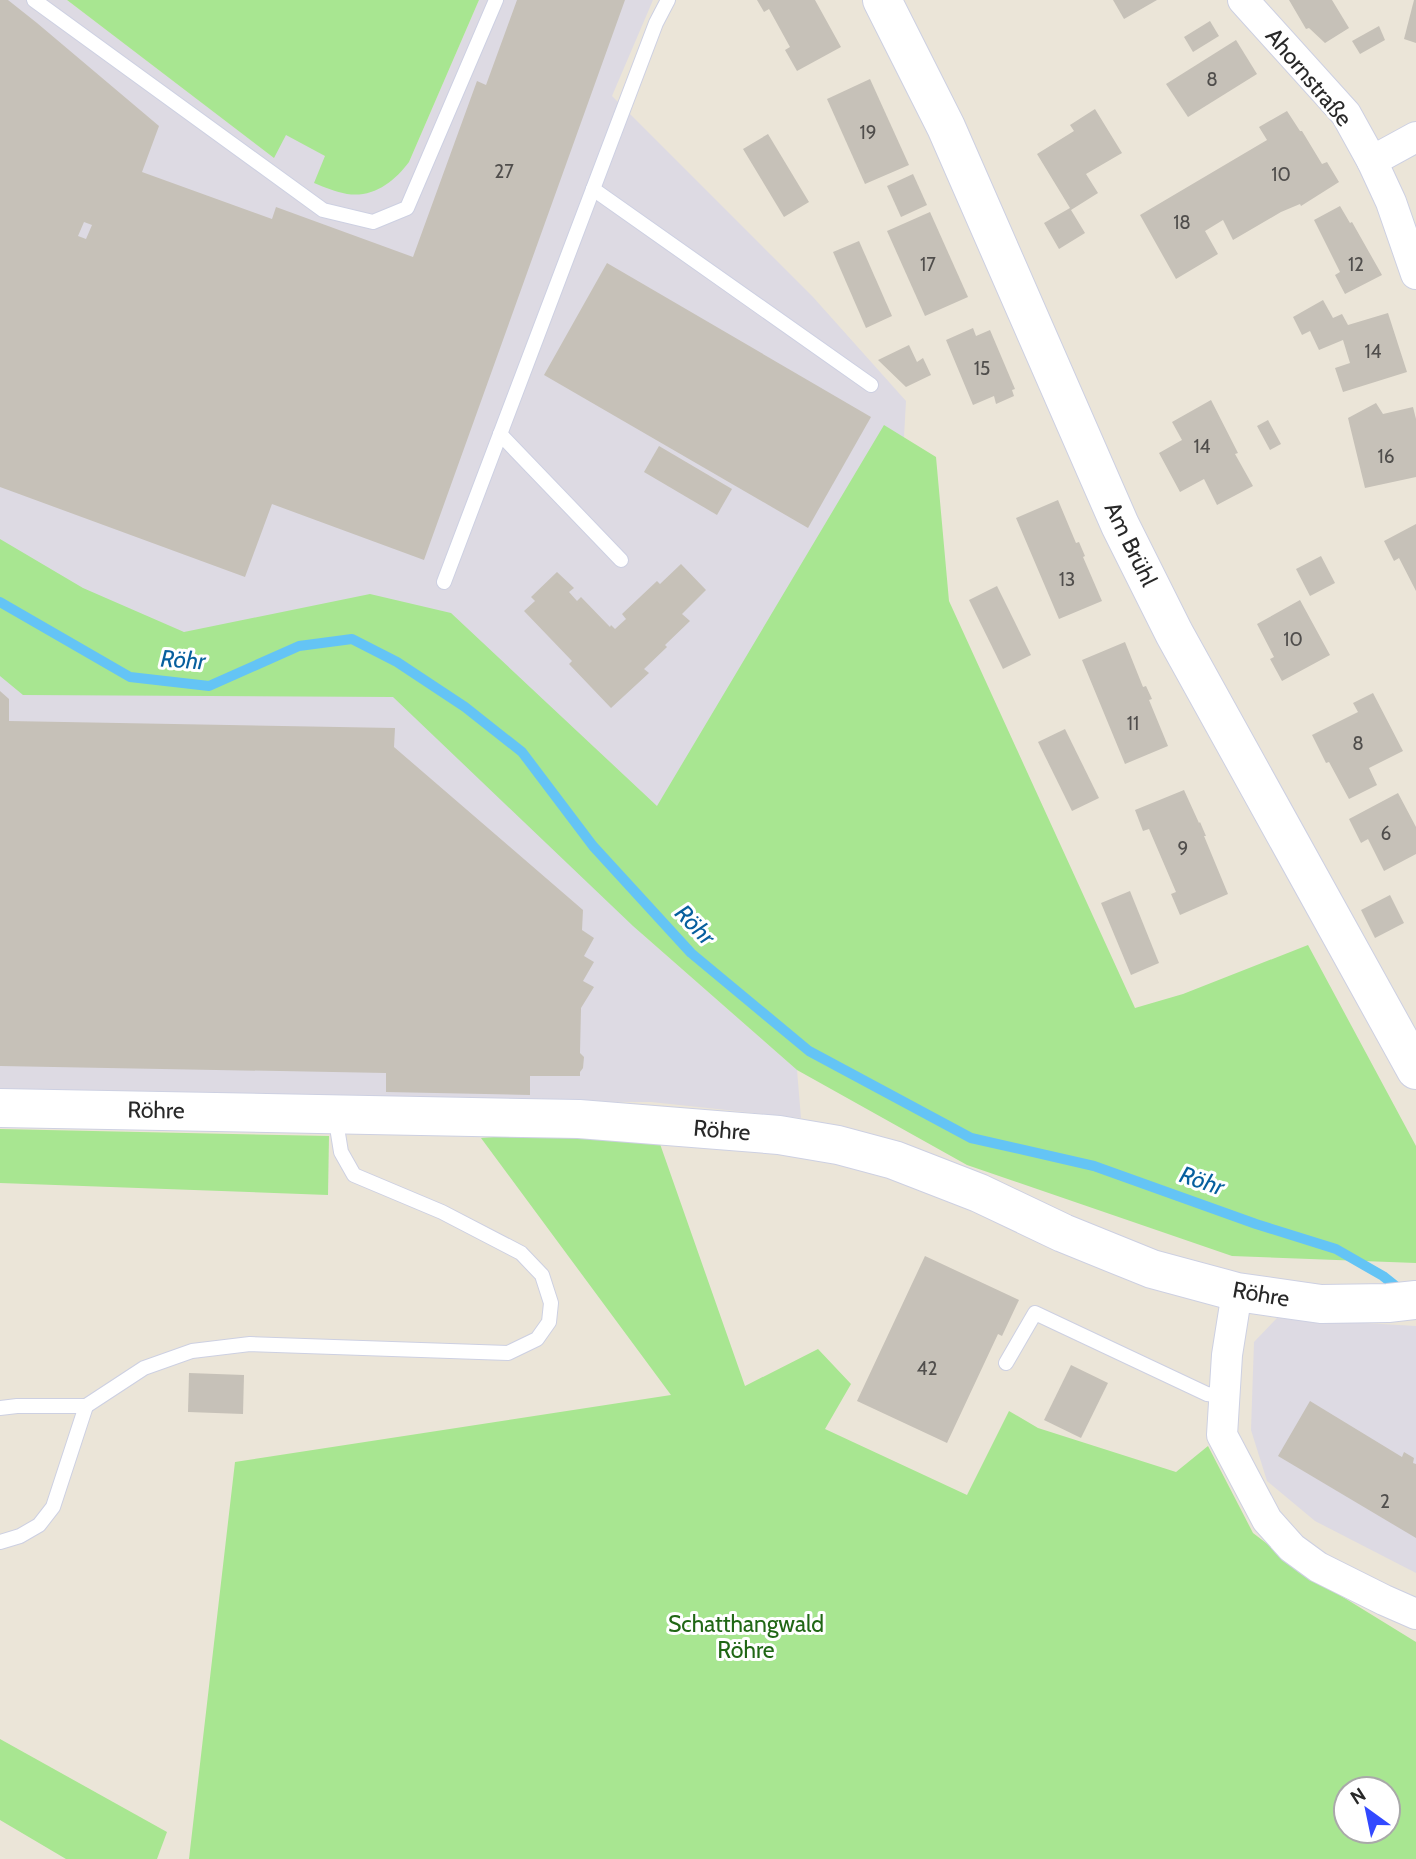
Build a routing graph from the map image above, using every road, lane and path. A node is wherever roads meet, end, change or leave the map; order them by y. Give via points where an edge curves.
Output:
1 (34, 0) edge
2 (496, 0) edge
3 (668, 0) edge
4 (882, 0) edge
5 (1243, 0) edge
6 (1416, 137) edge
7 (1372, 161) junction
8 (593, 189) junction
9 (1416, 274) edge
10 (871, 385) dead end
11 (500, 434) junction
12 (621, 561) dead end
13 (444, 582) dead end
14 (1416, 1070) edge
15 (0, 1108) edge
16 (335, 1113) junction
17 (1237, 1292) junction
18 (1402, 1301) edge
19 (1006, 1363) dead end
20 (1224, 1396) junction
21 (86, 1406) junction
22 (0, 1408) edge
23 (0, 1542) edge
24 (1416, 1614) edge

1 - 2 lane via 323,210 373,222 407,208
3 - 8 lane
4 - 14 main road, Am Brühl via 946,127 1120,525 1174,633
5 - 7 street, Ahornstraße via 1346,114
6 - 7 street
7 - 9 street, Ahornstraße
8 - 10 lane
8 - 11 lane
11 - 12 lane
11 - 13 lane
15 - 16 main road, Röhre
16 - 17 main road, Röhre via 579,1119 779,1135 838,1146 894,1160 979,1193 1152,1269
16 - 21 lane via 341,1152 354,1175 442,1212 521,1253 542,1275 551,1303 549,1322 537,1339 508,1353 250,1344 192,1351 144,1368
17 - 18 main road, Röhre via 1321,1304
17 - 20 street
19 - 20 lane via 1035,1313 1207,1394
20 - 24 street via 1222,1434 1267,1520 1292,1548 1318,1567
21 - 22 lane
21 - 23 lane via 53,1507 39,1525

